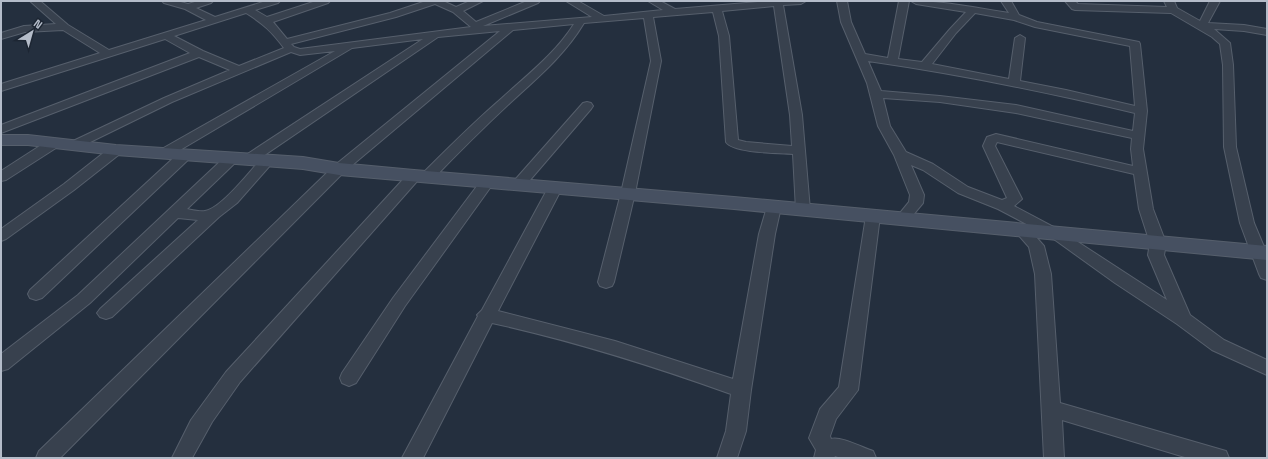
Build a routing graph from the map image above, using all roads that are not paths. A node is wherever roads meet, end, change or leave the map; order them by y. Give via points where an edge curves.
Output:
1 (35, 1) edge
2 (167, 1) edge
3 (208, 1) edge
4 (275, 1) edge
5 (325, 1) edge
6 (435, 1) edge
7 (478, 1) edge
8 (535, 1) edge
9 (571, 1) edge
10 (653, 1) edge
11 (795, 1) edge
12 (842, 1) edge
13 (904, 1) edge
14 (916, 1) edge
15 (1006, 1) edge
16 (1070, 1) edge
17 (1215, 1) edge
18 (778, 3) junction
19 (721, 5) edge
20 (1171, 5) edge
21 (188, 7) junction
22 (248, 10) junction
23 (456, 10) junction
24 (974, 10) junction
25 (675, 13) junction
26 (648, 15) junction
27 (1016, 17) junction
28 (603, 19) junction
29 (215, 21) junction
30 (266, 21) junction
31 (581, 21) junction
32 (6, 25) dead end
33 (1202, 26) junction
34 (65, 27) junction
35 (477, 27) junction
36 (510, 28) junction
37 (24, 29) junction
38 (1267, 32) edge
39 (436, 35) junction
40 (1, 36) edge
41 (166, 36) junction
42 (1020, 38) dead end
43 (353, 44) junction
44 (288, 46) junction
45 (199, 53) junction
46 (108, 54) junction
47 (861, 56) junction
48 (893, 60) junction
49 (925, 66) junction
50 (239, 70) junction
51 (1014, 83) junction
52 (1, 88) edge
53 (877, 94) junction
54 (587, 106) dead end
55 (1142, 111) junction
56 (1, 129) edge
57 (1138, 136) junction
58 (1, 140) edge
59 (54, 143) junction
60 (76, 145) junction
61 (116, 150) junction
62 (799, 151) junction
63 (166, 153) junction
64 (185, 155) junction
65 (901, 155) junction
66 (249, 160) junction
67 (339, 168) junction
68 (1141, 172) junction
69 (420, 176) junction
70 (1, 177) edge
71 (488, 181) junction
72 (519, 184) junction
73 (555, 188) junction
74 (628, 193) junction
75 (1004, 206) junction
76 (774, 207) junction
77 (804, 210) junction
78 (175, 213) junction
79 (213, 214) junction
80 (873, 216) junction
81 (903, 218) junction
82 (1023, 231) junction
83 (1056, 234) junction
84 (1, 236) edge
85 (1158, 243) junction
86 (1263, 253) edge
87 (1267, 274) edge
88 (606, 282) dead end
89 (36, 294) dead end
90 (106, 313) dead end
91 (486, 315) junction
92 (1183, 319) junction
93 (1, 364) edge
94 (1267, 368) edge
95 (349, 378) dead end
96 (741, 390) junction
97 (1051, 409) junction
98 (825, 454) edge
99 (46, 458) edge
100 (182, 458) edge
101 (412, 458) edge
102 (727, 458) edge
103 (866, 458) edge
104 (1054, 458) edge
105 (1219, 458) edge

1 - 34 street
2 - 21 street
3 - 21 street
4 - 22 street
5 - 30 street
6 - 23 street
6 - 44 street
7 - 23 street
8 - 35 street
9 - 28 street
10 - 25 street
11 - 18 street
12 - 47 street via 846,22
13 - 48 street
14 - 24 street
15 - 27 street
16 - 20 street via 1075,7
17 - 33 street
18 - 19 street via 734,8
18 - 62 street via 796,115
19 - 25 street
19 - 62 street via 732,142 745,146
20 - 33 street
21 - 29 street
22 - 29 street
22 - 30 street
23 - 35 street
24 - 27 street
24 - 49 street
25 - 26 street
26 - 28 street
26 - 74 street via 656,61
27 - 55 street via 1035,24 1135,44
28 - 31 street
29 - 41 street
30 - 44 street via 281,35
31 - 36 street
31 - 69 street via 572,36 550,60
32 - 37 street
33 - 38 street
33 - 86 street via 1222,39 1226,47 1230,147 1247,223
34 - 37 street
34 - 46 street
35 - 36 street
35 - 39 street
36 - 67 street
37 - 40 street
39 - 43 street
39 - 66 street
41 - 45 street
41 - 46 street
42 - 51 street
43 - 44 street via 300,52
43 - 63 street
44 - 50 street
45 - 50 street
45 - 56 street
46 - 52 street
47 - 48 street
47 - 53 street
48 - 49 street
49 - 51 street
50 - 60 street via 161,103
51 - 55 street
53 - 57 street via 1016,109
53 - 65 street via 884,126
54 - 72 street
55 - 57 street
57 - 68 street via 1136,149
58 - 59 street
59 - 60 street
59 - 70 street
60 - 61 street
61 - 63 street
61 - 84 street
62 - 77 street
63 - 64 street
64 - 66 street
64 - 89 street
65 - 75 street via 928,167 963,190
65 - 81 street via 917,195 916,203
66 - 67 street
66 - 78 street
66 - 79 street via 225,206
67 - 69 street
67 - 99 street
68 - 75 street via 996,138 991,140 989,146 1015,198
68 - 85 street via 1146,209
69 - 71 street
69 - 100 street via 233,377 211,406
71 - 72 street
71 - 95 street via 400,302
72 - 73 street
73 - 74 street
73 - 91 street
74 - 76 street
74 - 88 street
75 - 83 street
76 - 77 street
76 - 96 street via 767,234
77 - 80 street
78 - 79 street via 208,216
78 - 93 street via 84,299
79 - 90 street
80 - 81 street
80 - 98 street via 848,390 827,415 819,438
81 - 82 street
82 - 83 street
82 - 97 street via 1036,246 1043,274
83 - 85 street
83 - 92 street
85 - 86 street
85 - 92 street via 1156,255
86 - 87 street
91 - 96 street via 535,325 692,372
91 - 101 street
92 - 94 street via 1218,345
96 - 102 street via 736,431
97 - 104 street
97 - 105 street
98 - 103 street via 835,447

